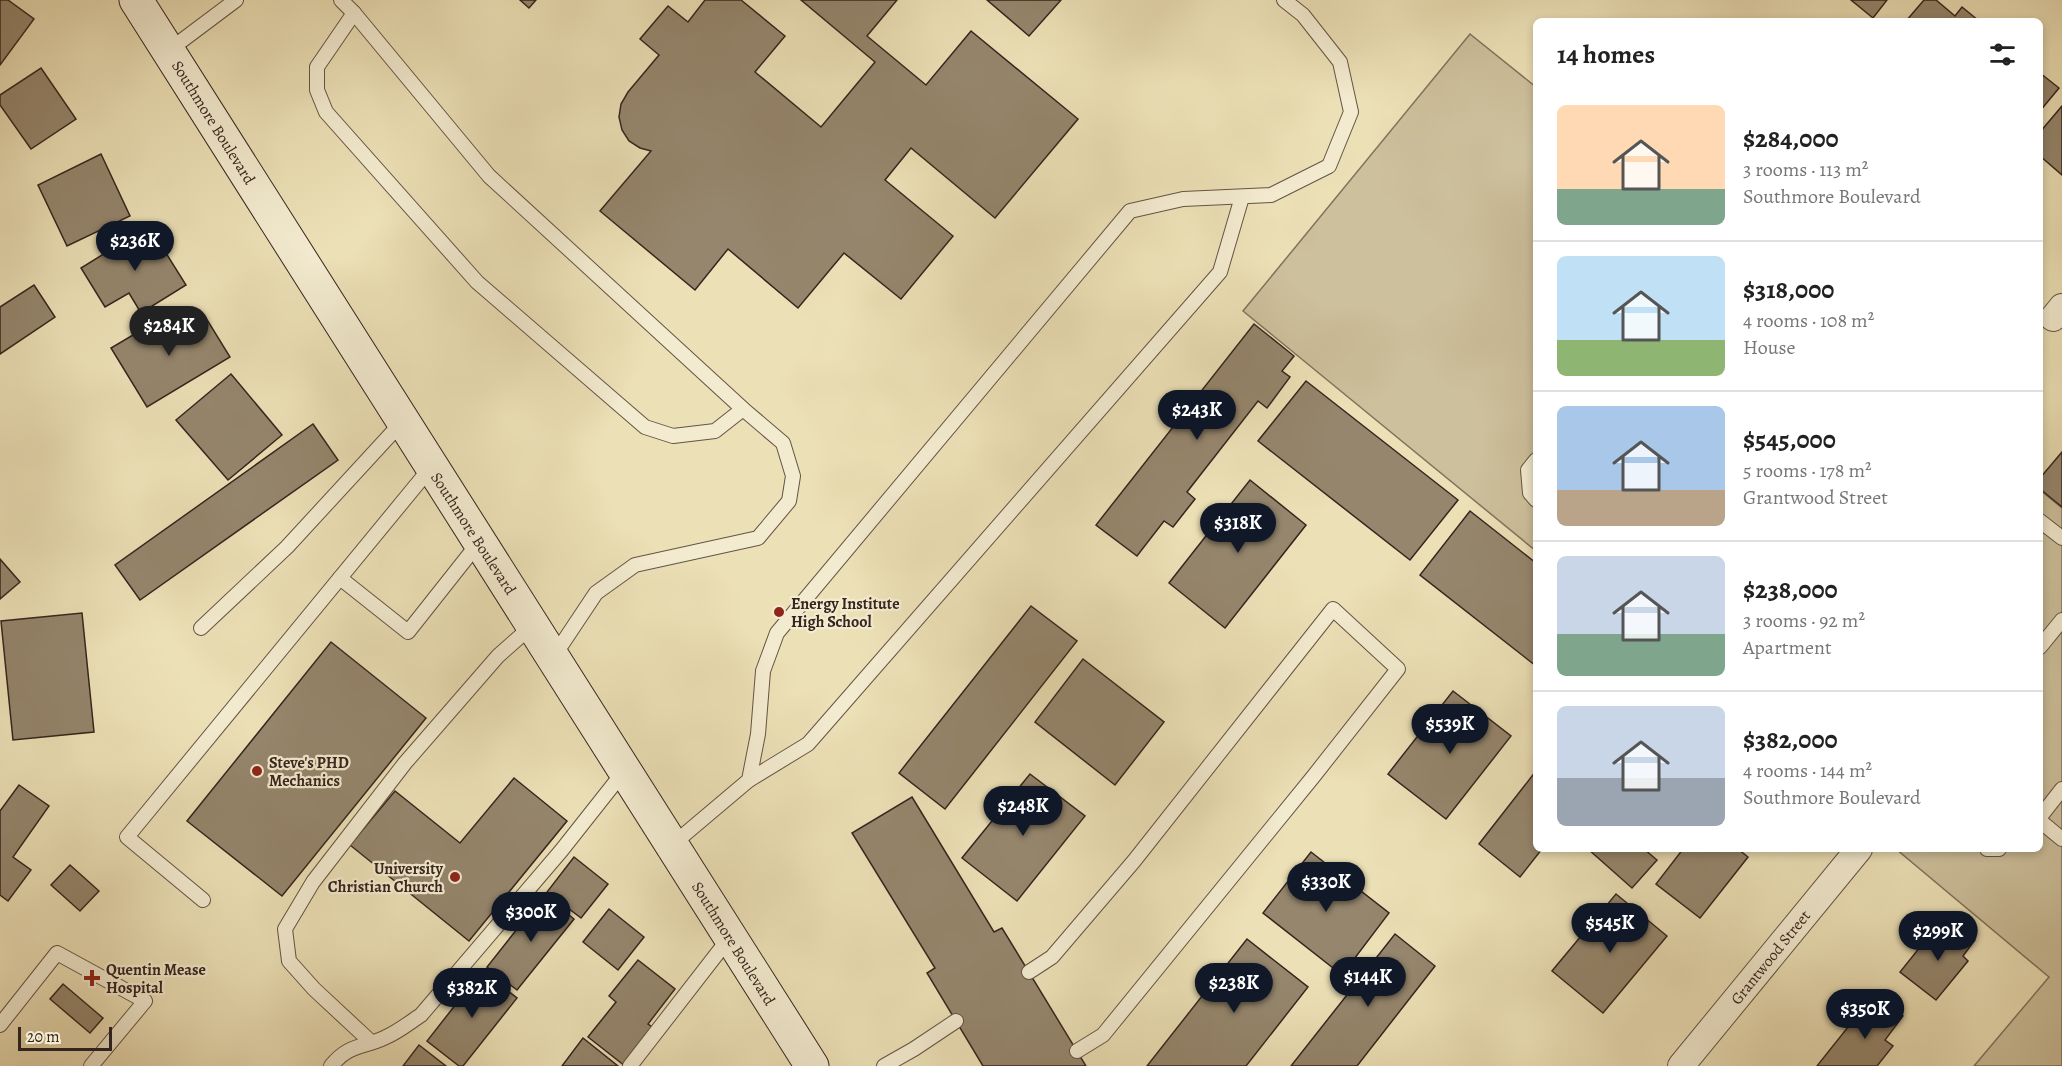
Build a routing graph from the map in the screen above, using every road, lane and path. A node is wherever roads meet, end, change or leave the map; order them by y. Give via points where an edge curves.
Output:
1 (136, 0) edge
2 (236, 0) edge
3 (341, 0) edge
4 (1284, 0) edge
5 (354, 13) junction
6 (168, 51) junction
7 (1242, 197) junction
8 (743, 409) junction
9 (403, 421) junction
10 (1533, 464) edge
11 (432, 466) junction
12 (1533, 496) edge
13 (2043, 523) edge
14 (2062, 538) edge
15 (480, 541) junction
16 (339, 578) junction
17 (2062, 620) edge
18 (533, 625) junction
19 (201, 628) dead end
20 (2043, 643) edge
21 (553, 657) junction
22 (625, 770) junction
23 (749, 780) junction
24 (2062, 789) edge
25 (2043, 815) edge
26 (2043, 822) edge
27 (2062, 839) edge
28 (672, 845) junction
29 (1857, 852) edge
30 (203, 900) dead end
31 (730, 937) junction
32 (1029, 972) dead end
33 (956, 1021) dead end
34 (0, 1025) edge
35 (371, 1042) junction
36 (1077, 1051) dead end
37 (91, 1066) edge
38 (331, 1066) edge
39 (630, 1066) edge
40 (812, 1066) edge
41 (884, 1066) edge
42 (1681, 1066) edge

1 - 6 street, Southmore Boulevard
2 - 6 lane
3 - 5 lane
4 - 7 lane via 1303,15 1340,62 1351,112 1329,166 1271,195
5 - 8 lane via 489,176
5 - 8 lane via 317,67 317,90 326,112 477,282 645,427 673,436 715,431
6 - 9 street, Southmore Boulevard
7 - 23 lane via 1220,272 808,744
7 - 23 lane via 1183,200 1130,210 777,633 763,671 758,734
8 - 21 lane via 783,443 793,476 789,501 758,538 635,565 596,593
9 - 11 street, Southmore Boulevard
9 - 19 lane via 287,547
10 - 12 lane via 1528,470
11 - 15 street, Southmore Boulevard
11 - 16 lane
13 - 14 lane
15 - 16 lane via 408,633
15 - 18 street, Southmore Boulevard
16 - 30 lane via 127,837
17 - 20 lane
18 - 21 street, Southmore Boulevard
18 - 35 lane via 498,656 405,763 313,882 285,929 289,961
21 - 22 street, Southmore Boulevard
22 - 28 street, Southmore Boulevard
22 - 35 lane via 421,1015 383,1039
23 - 28 lane
24 - 25 lane
26 - 27 lane
28 - 31 street, Southmore Boulevard
29 - 42 street, Grantwood Street
31 - 39 lane
31 - 40 street, Southmore Boulevard
32 - 36 lane via 1052,957 1134,861 1333,609 1398,669 1103,1035
33 - 41 lane
34 - 37 lane via 57,953 145,1001
35 - 38 lane via 351,1049

